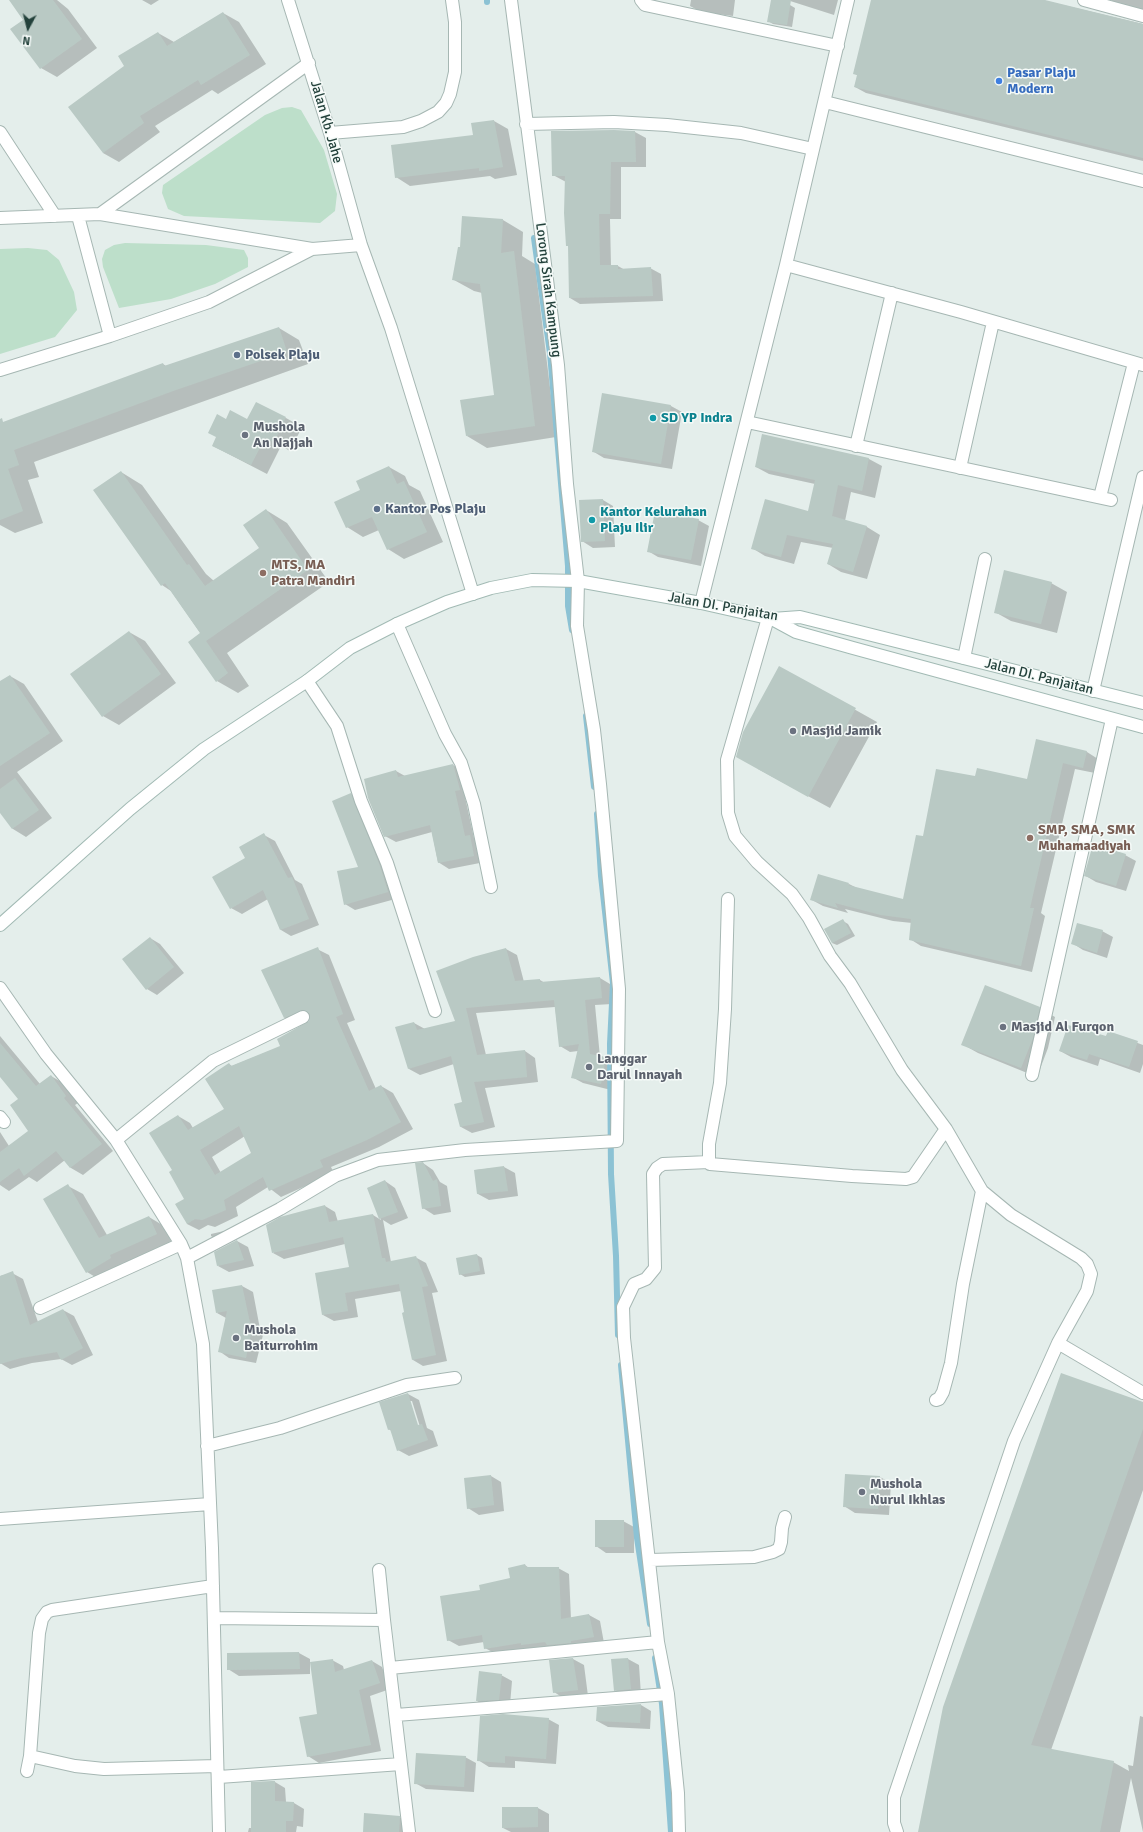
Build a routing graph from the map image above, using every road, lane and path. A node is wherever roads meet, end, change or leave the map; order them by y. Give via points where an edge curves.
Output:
1 (288, 0) edge
2 (452, 0) edge
3 (511, 0) edge
4 (641, 0) edge
5 (848, 0) edge
6 (1084, 0) edge
7 (1097, 2) edge
8 (1143, 16) edge
9 (838, 46) junction
10 (309, 64) junction
11 (825, 102) junction
12 (526, 124) junction
13 (0, 132) edge
14 (330, 133) junction
15 (813, 148) junction
16 (1143, 181) edge
17 (100, 214) junction
18 (55, 216) junction
19 (78, 216) junction
20 (0, 218) edge
21 (361, 245) junction
22 (312, 249) junction
23 (786, 265) junction
24 (892, 293) junction
25 (993, 322) junction
26 (110, 336) junction
27 (1139, 364) edge
28 (0, 370) edge
29 (747, 422) junction
30 (856, 446) junction
31 (960, 468) junction
32 (1143, 477) edge
33 (985, 559) dead end
34 (578, 581) junction
35 (472, 594) junction
36 (701, 603) junction
37 (770, 618) junction
38 (398, 624) junction
39 (964, 658) junction
40 (307, 681) junction
41 (1093, 691) junction
42 (1143, 703) edge
43 (1112, 719) junction
44 (1143, 727) edge
45 (491, 887) dead end
46 (728, 899) dead end
47 (0, 925) edge
48 (0, 988) edge
49 (435, 1011) dead end
50 (303, 1017) dead end
51 (1032, 1076) dead end
52 (946, 1129) junction
53 (116, 1140) junction
54 (709, 1162) junction
55 (982, 1191) junction
56 (181, 1244) junction
57 (187, 1258) junction
58 (40, 1308) dead end
59 (1058, 1343) junction
60 (454, 1378) dead end
61 (1143, 1393) edge
62 (936, 1400) dead end
63 (208, 1446) junction
64 (210, 1504) junction
65 (785, 1517) dead end
66 (0, 1519) edge
67 (650, 1560) junction
68 (379, 1570) dead end
69 (212, 1586) junction
70 (214, 1618) junction
71 (384, 1620) junction
72 (658, 1642) junction
73 (390, 1668) junction
74 (668, 1694) junction
75 (396, 1715) junction
76 (30, 1756) junction
77 (401, 1764) junction
78 (27, 1771) dead end
79 (218, 1772) junction
80 (219, 1832) edge
81 (409, 1832) edge
82 (679, 1832) edge
83 (898, 1832) edge

1 - 10 street, Jalan Kb. Jahe
2 - 14 street via 456,72 450,94 438,112 402,127
3 - 12 street, Lorong Sirah Kampung
4 - 9 street via 645,5
5 - 9 street
6 - 7 street
7 - 8 street
9 - 11 street
10 - 14 street, Jalan Kb. Jahe
10 - 17 street
11 - 15 street
11 - 16 street
12 - 15 street via 614,122 667,125 741,134
12 - 34 street, Lorong Sirah Kampung via 558,365 567,484
13 - 18 street
14 - 21 street, Jalan Kb. Jahe
15 - 23 street
17 - 19 street
17 - 22 street
18 - 19 street
18 - 20 street
19 - 26 street
21 - 22 street
21 - 35 street, Jalan Kb. Jahe via 391,328
22 - 26 street via 209,302
23 - 24 street
23 - 29 street
24 - 25 street
24 - 30 street
25 - 27 street
25 - 31 street
26 - 28 street
27 - 31 street via 1105,499
29 - 30 street
29 - 36 street
30 - 31 street
32 - 41 street
33 - 39 street
34 - 35 street, Jalan DI. Panjaitan via 532,580
34 - 36 street, Jalan DI. Panjaitan
34 - 57 street, Lorong Sirah Kampung via 577,626 595,738 619,989 617,1140 465,1150 378,1160 335,1176 280,1209
35 - 38 street, Jalan DI. Panjaitan
36 - 37 street, Jalan DI. Panjaitan
37 - 39 street, Jalan DI. Panjaitan via 800,617
37 - 43 street via 796,632
37 - 52 street via 727,760 728,813 735,836 792,894 830,956 850,983 902,1070
38 - 40 street, Jalan DI. Panjaitan via 350,648
38 - 45 street via 445,734 461,763 474,804
39 - 41 street, Jalan DI. Panjaitan
40 - 47 street, Jalan DI. Panjaitan via 204,749 130,810
40 - 49 street via 337,726 361,801 387,863
41 - 42 street, Jalan DI. Panjaitan
43 - 44 street
43 - 51 street
46 - 54 street via 720,1083
48 - 53 street via 46,1054
50 - 53 street via 213,1061
52 - 54 street via 913,1176 906,1179 717,1166
52 - 55 street
53 - 56 street
54 - 67 street via 663,1164 653,1174 655,1268 646,1278 634,1284 623,1307 624,1338
55 - 59 street via 1011,1215 1087,1264 1091,1279 1087,1291
55 - 62 street via 963,1284 951,1363 943,1392
56 - 57 street
56 - 58 street
57 - 63 street via 203,1344
59 - 61 street
59 - 83 street via 1014,1441 894,1796 894,1822
60 - 63 street via 407,1385 280,1428
63 - 64 street
64 - 66 street
64 - 69 street
65 - 67 street via 779,1549 773,1552 754,1557
67 - 72 street
68 - 71 street
69 - 70 street
69 - 76 street via 47,1612 42,1619 39,1633
70 - 71 street
70 - 79 street
71 - 73 street
72 - 73 street
72 - 74 street
73 - 75 street
74 - 75 street
74 - 82 street
75 - 77 street
76 - 78 street
76 - 79 street via 75,1766 104,1769
77 - 79 street
77 - 81 street
79 - 80 street

